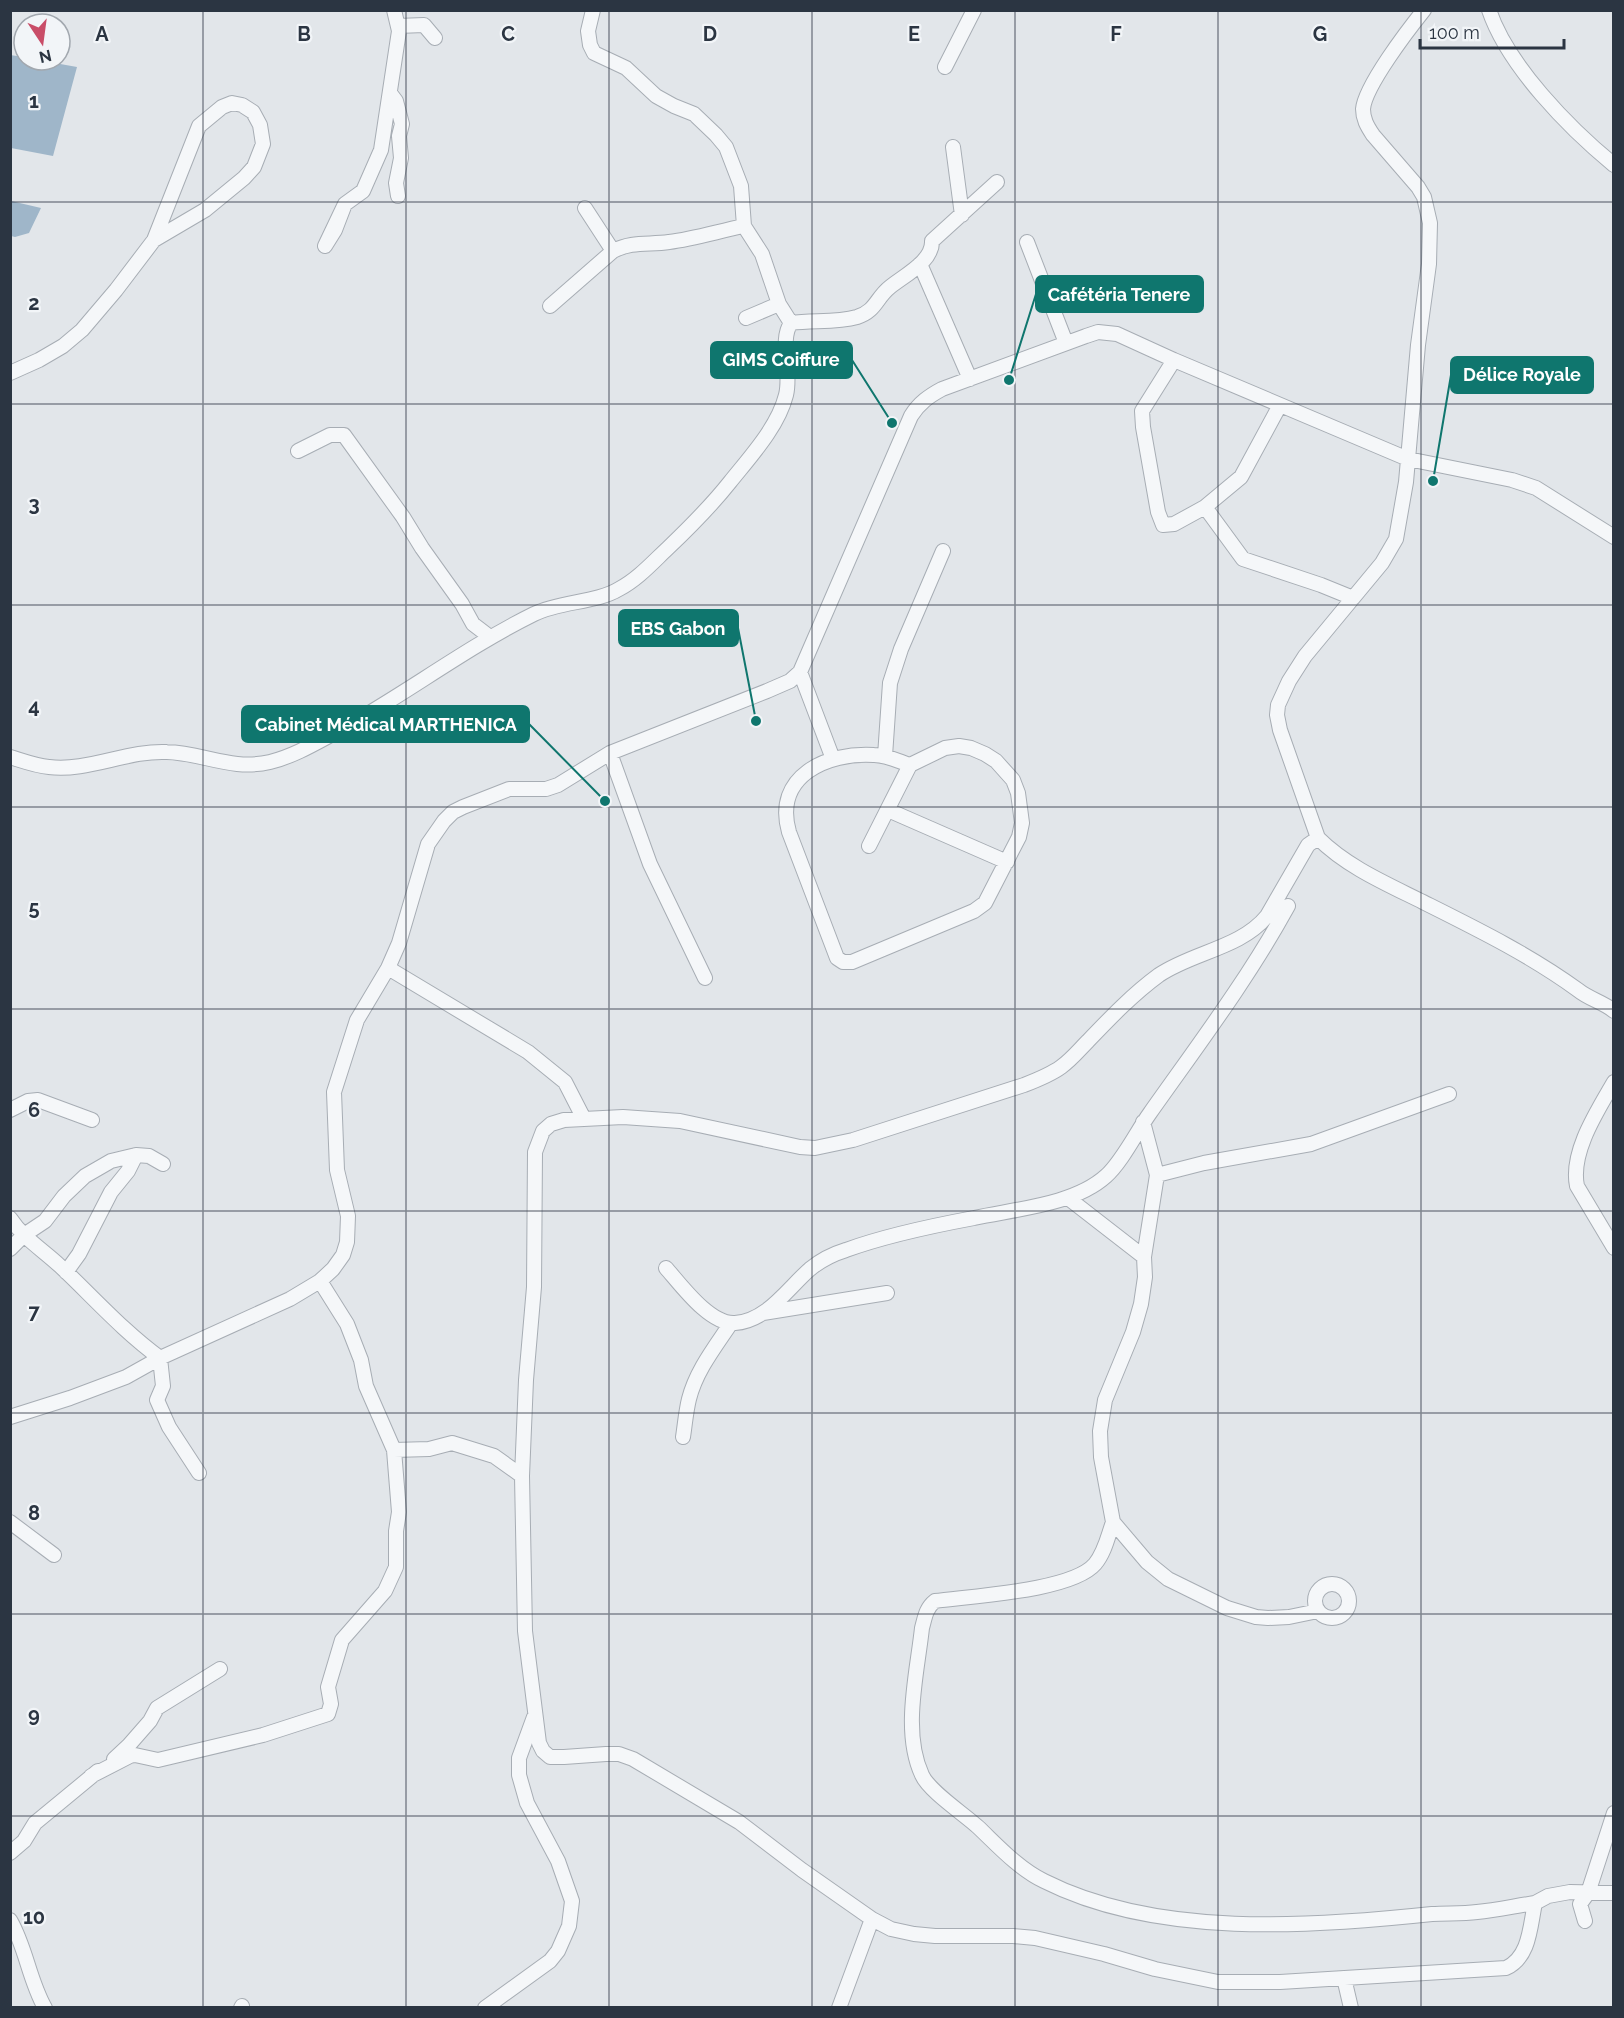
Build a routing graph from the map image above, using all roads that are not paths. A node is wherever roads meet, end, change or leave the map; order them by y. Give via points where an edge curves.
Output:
1 (394, 10) edge
2 (594, 10) edge
3 (974, 10) edge
4 (1424, 10) edge
5 (1489, 10) edge
6 (398, 26) junction
7 (435, 38) dead end
8 (945, 67) dead end
9 (390, 93) junction
10 (953, 147) dead end
11 (1614, 165) edge
12 (997, 182) dead end
13 (398, 196) dead end
14 (345, 204) dead end
15 (585, 208) dead end
16 (962, 215) junction
17 (744, 226) junction
18 (154, 240) junction
19 (1027, 242) dead end
20 (613, 251) junction
21 (920, 264) junction
22 (779, 304) junction
23 (550, 306) dead end
24 (746, 318) dead end
25 (791, 323) junction
26 (1066, 343) junction
27 (1174, 360) junction
28 (10, 373) edge
29 (970, 379) junction
30 (1280, 405) junction
31 (298, 451) dead end
32 (1408, 459) junction
33 (1205, 507) junction
34 (1614, 537) edge
35 (943, 551) dead end
36 (1353, 598) junction
37 (490, 637) junction
38 (800, 672) junction
39 (610, 753) junction
40 (885, 756) junction
41 (10, 757) edge
42 (833, 759) junction
43 (910, 765) junction
44 (888, 810) junction
45 (1318, 838) junction
46 (869, 846) dead end
47 (1007, 862) junction
48 (1288, 906) dead end
49 (388, 968) junction
50 (705, 978) dead end
51 (1614, 1011) edge
52 (1614, 1082) edge
53 (1449, 1094) dead end
54 (10, 1110) edge
55 (584, 1119) junction
56 (92, 1120) dead end
57 (1143, 1122) junction
58 (136, 1155) junction
59 (163, 1164) dead end
60 (1156, 1175) junction
61 (1068, 1198) junction
62 (10, 1218) edge
63 (24, 1235) junction
64 (1614, 1248) edge
65 (10, 1249) edge
66 (1144, 1257) junction
67 (666, 1268) dead end
68 (66, 1272) junction
69 (320, 1281) junction
70 (887, 1293) dead end
71 (763, 1313) junction
72 (731, 1323) junction
73 (159, 1358) junction
74 (10, 1417) edge
75 (683, 1437) dead end
76 (394, 1450) junction
77 (199, 1473) dead end
78 (522, 1476) junction
79 (10, 1522) edge
80 (1113, 1522) junction
81 (54, 1555) dead end
82 (1318, 1611) dead end
83 (220, 1669) dead end
84 (534, 1715) junction
85 (91, 1776) junction
86 (1614, 1813) edge
87 (10, 1853) edge
88 (1588, 1893) junction
89 (1614, 1893) edge
90 (1535, 1903) junction
91 (872, 1918) junction
92 (10, 1920) edge
93 (1585, 1921) dead end
94 (1344, 1978) junction
95 (45, 2007) edge
96 (485, 2007) edge
97 (839, 2007) edge
98 (1351, 2007) edge

1 - 6 street
2 - 17 street via 588,31 594,53 626,68 665,101 694,114 726,147 741,186
3 - 8 street
4 - 32 street via 1369,89 1363,110 1372,135 1418,187 1430,223
5 - 11 street via 1496,30 1537,89
6 - 7 street via 424,25
6 - 9 street
9 - 13 street via 402,124
9 - 14 street via 381,150 363,190
10 - 16 street
12 - 16 street
15 - 20 street
16 - 21 street via 931,242 933,246
17 - 20 street via 670,242 633,244
17 - 22 street via 768,267
18 - 18 street via 199,126 232,103 252,112 260,125 263,144 254,167 205,210
18 - 28 street via 82,330 63,346
19 - 26 street
20 - 23 street
21 - 25 street via 890,287 872,310 842,320
21 - 29 street
22 - 24 street
22 - 25 street
25 - 37 street via 785,340 789,367 786,397 773,426 690,527 649,567 618,590 551,607
26 - 27 street via 1107,332
26 - 29 street
27 - 30 street
27 - 33 street via 1142,411 1158,512 1161,522 1168,526
29 - 38 street via 929,396 911,416
30 - 32 street
30 - 33 street via 1241,477
31 - 37 street via 330,435 344,435 473,624
32 - 34 street via 1524,483
32 - 36 street via 1396,540
33 - 36 street via 1243,559
35 - 40 street via 890,683
36 - 45 street via 1297,668 1278,705 1280,730
37 - 41 street via 360,719 272,761 235,764 167,752 50,768
38 - 39 street via 767,691
38 - 42 street
39 - 49 street via 558,785 546,789 509,789 453,812 428,844
39 - 50 street via 646,855
40 - 42 street
40 - 43 street
42 - 47 street via 804,773 791,790 785,810 789,832 839,961 852,962 974,911 985,903
43 - 44 street
43 - 47 street via 945,748 959,746 985,754 1005,770 1018,793 1023,823
44 - 46 street
44 - 47 street
45 - 51 street via 1373,877 1515,948
45 - 55 street via 1308,845 1259,926 1158,976 1062,1066 1033,1081 853,1140 815,1148 666,1119
48 - 57 street via 1227,1005
49 - 55 street via 528,1052 565,1082
49 - 69 street via 357,1020 334,1092 337,1170 348,1216 347,1242 343,1255
52 - 64 street via 1590,1123 1575,1174 1577,1186
53 - 60 street via 1311,1144
54 - 56 street via 38,1100
55 - 78 street via 551,1124 536,1144 534,1287
57 - 60 street
57 - 61 street via 1107,1176
58 - 59 street via 149,1156
58 - 63 street via 111,1161 85,1176 45,1221
58 - 68 street
60 - 66 street
61 - 66 street
61 - 71 street via 944,1224 834,1254 812,1268
62 - 63 street
63 - 65 street
63 - 68 street
66 - 80 street via 1141,1304 1106,1400 1100,1431
67 - 72 street via 694,1300 715,1317
68 - 73 street
69 - 73 street via 290,1299
69 - 76 street via 346,1324 361,1360 366,1386
70 - 71 street
71 - 72 street
72 - 75 street via 696,1380
73 - 74 street via 126,1377
73 - 77 street via 163,1386 157,1400 169,1427
76 - 78 street via 452,1443 494,1456
76 - 85 street via 399,1512 396,1568 385,1591 342,1640 328,1687 328,1714 263,1735 158,1760 130,1756
78 - 84 street via 525,1631
79 - 81 street
80 - 82 street via 1147,1562 1168,1579 1227,1608 1268,1618
80 - 90 street via 1095,1564 1075,1578 935,1600 926,1612 911,1732 922,1777 936,1793 1042,1880 1076,1896 1124,1909 1221,1923 1334,1924 1474,1913
83 - 85 street via 157,1708 125,1750
84 - 91 street via 539,1743 550,1757 612,1754 633,1759 739,1822
84 - 96 street via 519,1758 519,1775 527,1803 558,1861 572,1900 569,1926 550,1961
85 - 87 street via 35,1823 24,1841
86 - 88 street
88 - 89 street
88 - 90 street via 1556,1893
88 - 93 street via 1580,1904
90 - 94 street via 1522,1955 1506,1968
91 - 94 street via 891,1929 935,1936 1035,1938 1218,1982
91 - 97 street
92 - 95 street
94 - 98 street

